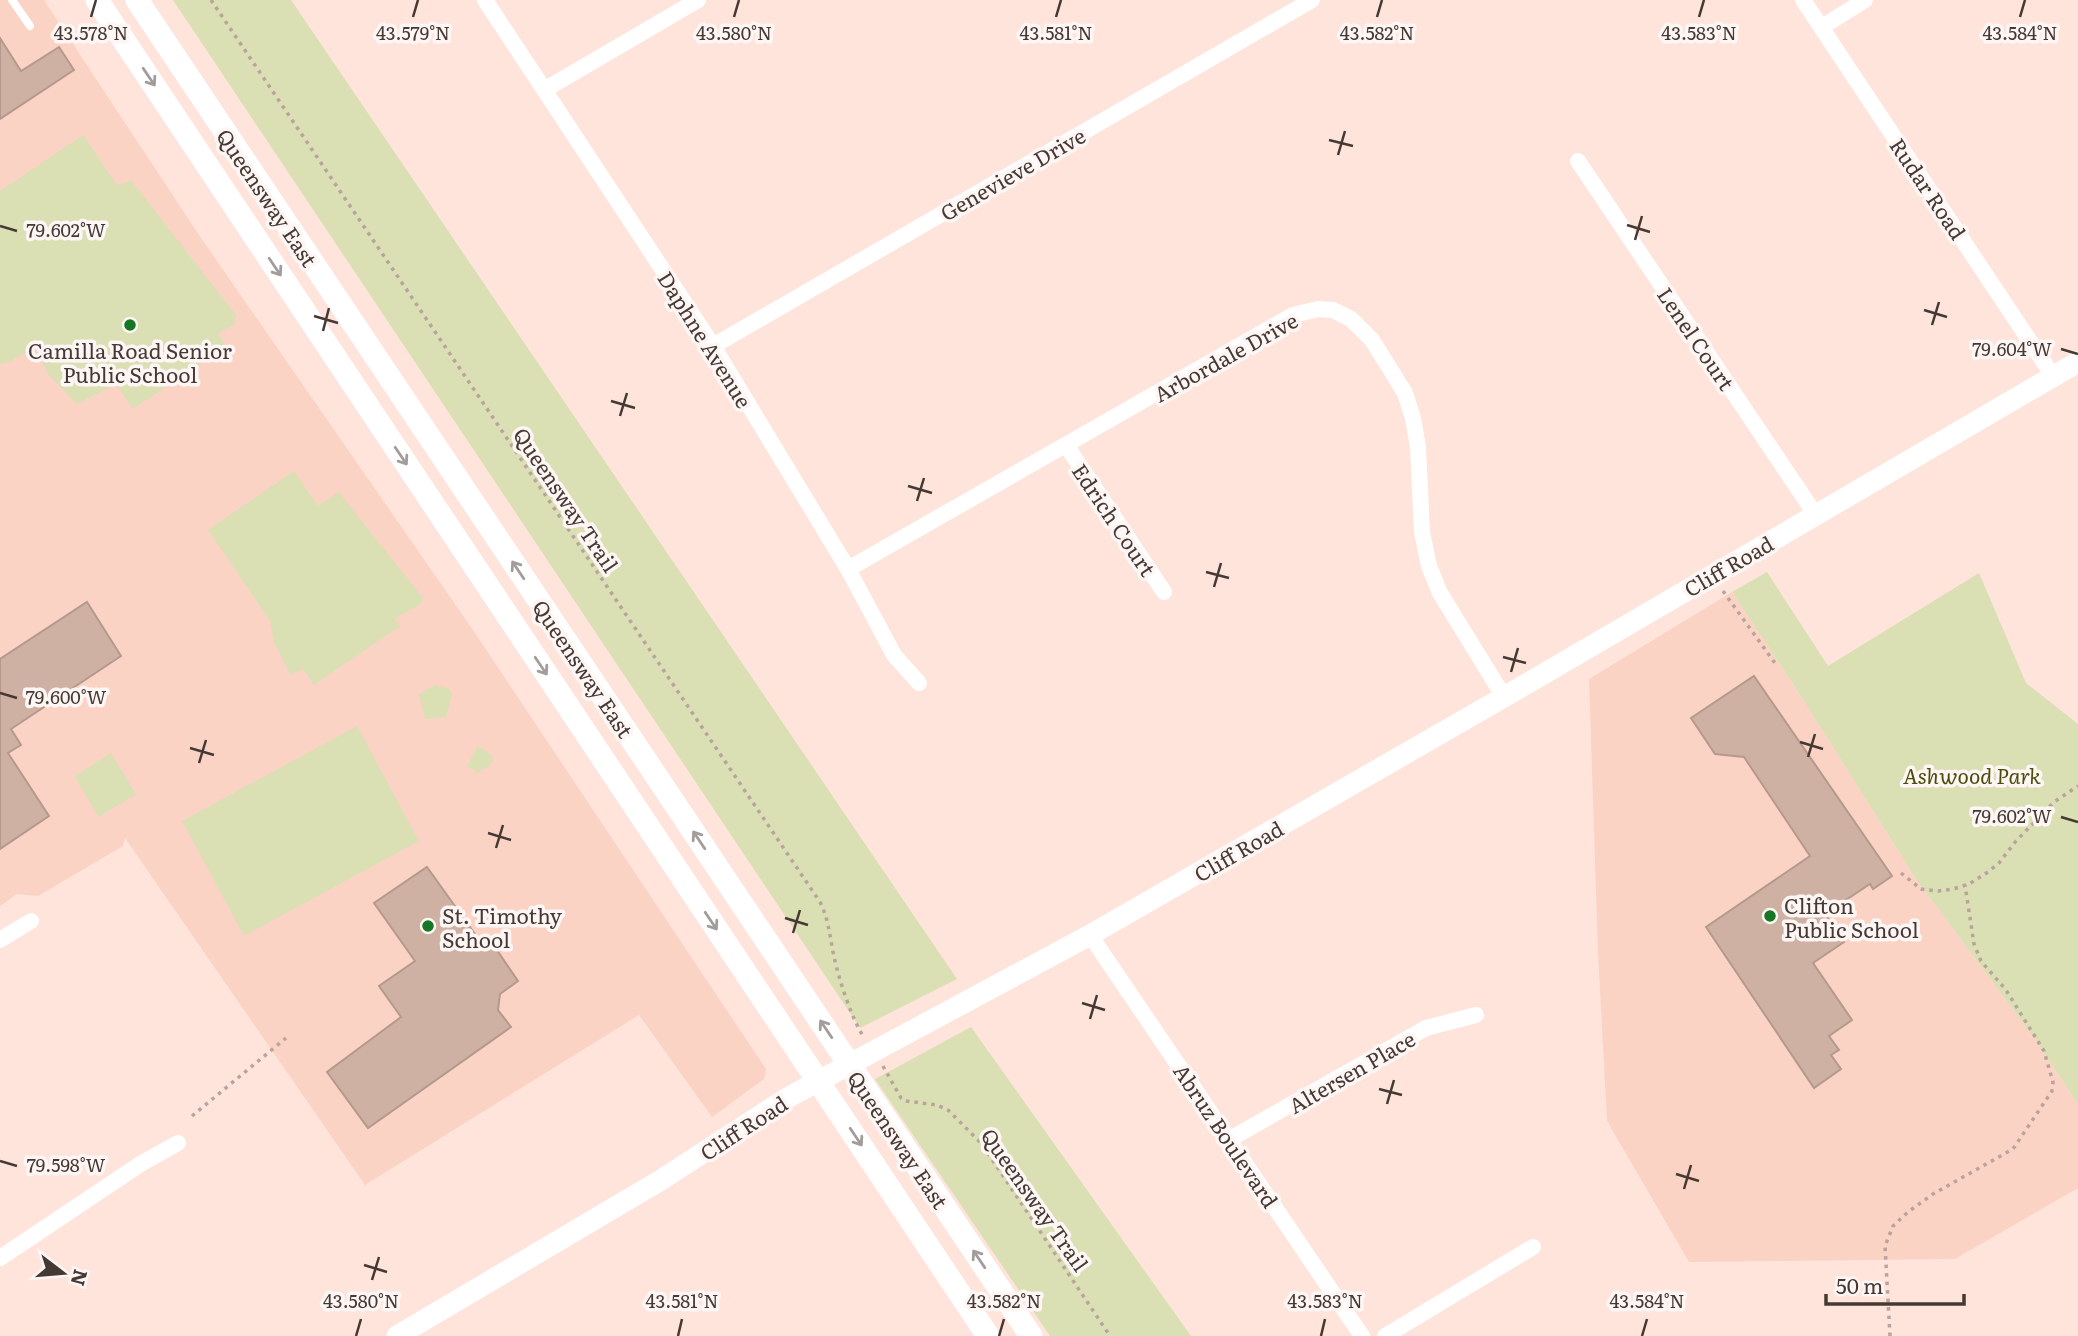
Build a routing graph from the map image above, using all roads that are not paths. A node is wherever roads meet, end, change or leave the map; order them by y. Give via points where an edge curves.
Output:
1 (12, 0) edge
2 (97, 0) edge
3 (137, 0) edge
4 (485, 0) edge
5 (698, 0) edge
6 (1312, 0) edge
7 (1803, 0) edge
8 (1865, 0) edge
9 (30, 26) dead end
10 (1822, 27) junction
11 (544, 90) junction
12 (1578, 161) dead end
13 (713, 346) junction
14 (2078, 362) edge
15 (2053, 376) junction
16 (1066, 445) junction
17 (1815, 514) junction
18 (848, 569) junction
19 (1164, 592) dead end
20 (919, 683) dead end
21 (1504, 696) junction
22 (31, 921) dead end
23 (1090, 935) junction
24 (0, 940) edge
25 (1476, 1015) dead end
26 (849, 1064) junction
27 (818, 1081) junction
28 (1230, 1139) junction
29 (178, 1143) dead end
30 (1533, 1247) dead end
31 (0, 1258) edge
32 (397, 1336) edge
33 (988, 1336) edge
34 (1031, 1336) edge
35 (1362, 1336) edge
36 (1385, 1336) edge

1 - 9 lane
2 -> 27 main road, Queensway East
26 -> 3 main road, Queensway East
4 - 11 street, Daphne Avenue
5 - 11 street
6 - 13 street, Genevieve Drive
7 - 10 street, Rudar Road
8 - 10 street
10 - 15 street, Rudar Road
11 - 13 street, Daphne Avenue
12 - 17 street, Lenel Court
13 - 18 street, Daphne Avenue
14 - 15 street, Cliff Road
15 - 17 street, Cliff Road
16 - 18 street, Arbordale Drive
16 - 19 street, Edrich Court
16 - 21 street, Arbordale Drive via 1293,315 1333,310 1351,319 1372,340 1405,393 1418,447 1422,532 1429,566 1440,593
17 - 21 street, Cliff Road
18 - 20 street, Daphne Avenue via 894,655
21 - 23 street, Cliff Road
22 - 24 street
23 - 26 street, Cliff Road
23 - 28 street, Abruz Boulevard
25 - 28 street, Altersen Place via 1426,1028
26 - 27 street, Cliff Road
34 -> 26 main road, Queensway East
27 - 32 street, Cliff Road
27 -> 33 main road, Queensway East
28 - 35 street, Abruz Boulevard
29 - 31 street
30 - 36 street

